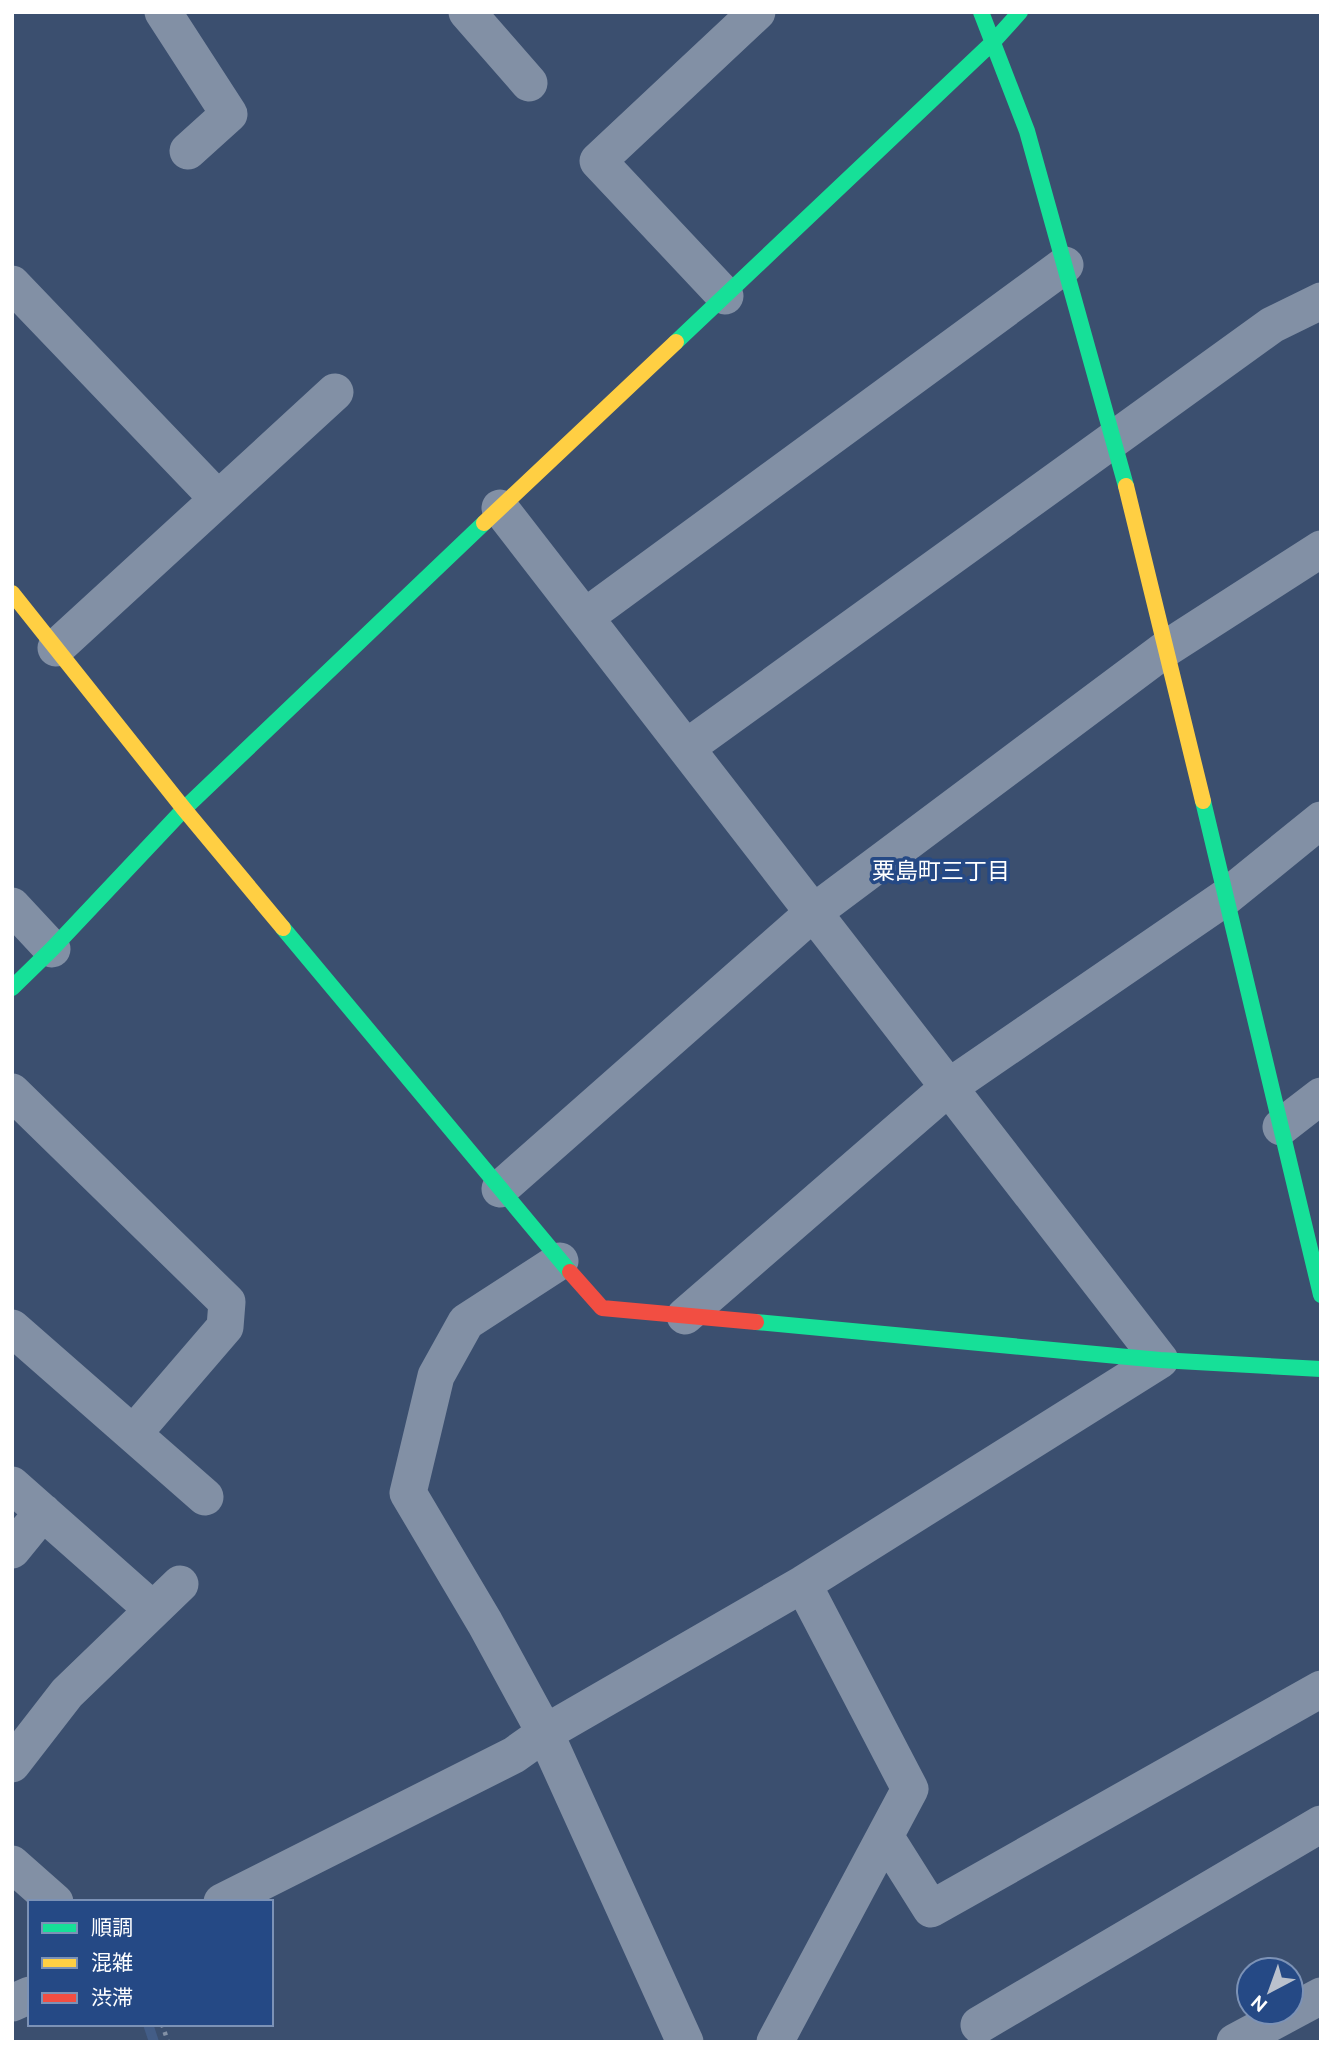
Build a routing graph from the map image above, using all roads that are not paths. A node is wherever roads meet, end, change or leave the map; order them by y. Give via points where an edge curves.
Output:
1 (163, 12) edge
2 (467, 12) edge
3 (757, 12) edge
4 (981, 12) edge
5 (1020, 12) edge
6 (993, 42) junction
7 (529, 83) dead end
8 (188, 150) dead end
9 (1065, 265) junction
10 (12, 284) edge
11 (725, 296) junction
12 (1321, 301) edge
13 (335, 392) dead end
14 (1114, 438) junction
15 (218, 499) junction
16 (500, 508) junction
17 (1321, 549) edge
18 (12, 593) edge
19 (585, 617) junction
20 (56, 648) junction
21 (1167, 649) junction
22 (686, 748) junction
23 (184, 810) junction
24 (1321, 820) edge
25 (1226, 897) junction
26 (12, 906) edge
27 (814, 912) junction
28 (52, 949) junction
29 (12, 988) edge
30 (949, 1087) junction
31 (12, 1092) edge
32 (1321, 1096) edge
33 (1281, 1127) junction
34 (500, 1189) junction
35 (560, 1261) junction
36 (1321, 1295) edge
37 (685, 1316) junction
38 (12, 1328) edge
39 (1160, 1360) junction
40 (1321, 1370) edge
41 (133, 1434) junction
42 (12, 1485) edge
43 (205, 1497) dead end
44 (43, 1512) junction
45 (12, 1550) edge
46 (180, 1584) dead end
47 (803, 1584) junction
48 (152, 1609) junction
49 (1321, 1689) edge
50 (545, 1734) junction
51 (12, 1764) edge
52 (1321, 1824) edge
53 (885, 1836) junction
54 (12, 1864) edge
55 (53, 1900) edge
56 (226, 1900) edge
57 (28, 1995) edge
58 (1321, 1996) edge
59 (12, 2003) edge
60 (1305, 2005) edge
61 (979, 2025) dead end
62 (1265, 2026) edge
63 (685, 2042) edge
64 (775, 2042) edge
65 (1235, 2042) edge

1 - 8 street via 229,114
2 - 7 street
3 - 11 street via 598,161
4 - 6 street
5 - 6 street
6 - 9 street via 1027,131
6 - 11 street
9 - 14 street
9 - 19 street
10 - 15 street
11 - 16 street
12 - 14 street via 1272,325
13 - 15 street
14 - 21 street
14 - 22 street
15 - 20 street
16 - 19 street
16 - 23 street
17 - 21 street
18 - 20 street
19 - 22 street
20 - 23 street
21 - 25 street
21 - 27 street
22 - 27 street
23 - 28 street
23 - 34 street
24 - 25 street
25 - 30 street
25 - 33 street
26 - 28 street
27 - 30 street
27 - 34 street
28 - 29 street
30 - 37 street
30 - 39 street
31 - 41 street via 227,1302 225,1327
32 - 33 street
33 - 36 street
34 - 35 street
35 - 37 street via 601,1308
35 - 50 street via 466,1322 436,1376 408,1493
37 - 39 street
38 - 41 street
39 - 40 street
39 - 47 street
41 - 43 street
42 - 44 street
44 - 45 street
44 - 48 street
46 - 48 street
47 - 50 street
47 - 53 street via 910,1789
48 - 51 street via 67,1693
49 - 53 street via 931,1909
50 - 56 street via 514,1755
50 - 63 street
52 - 61 street
53 - 64 street
54 - 55 street
57 - 59 street
58 - 60 street
62 - 65 street

